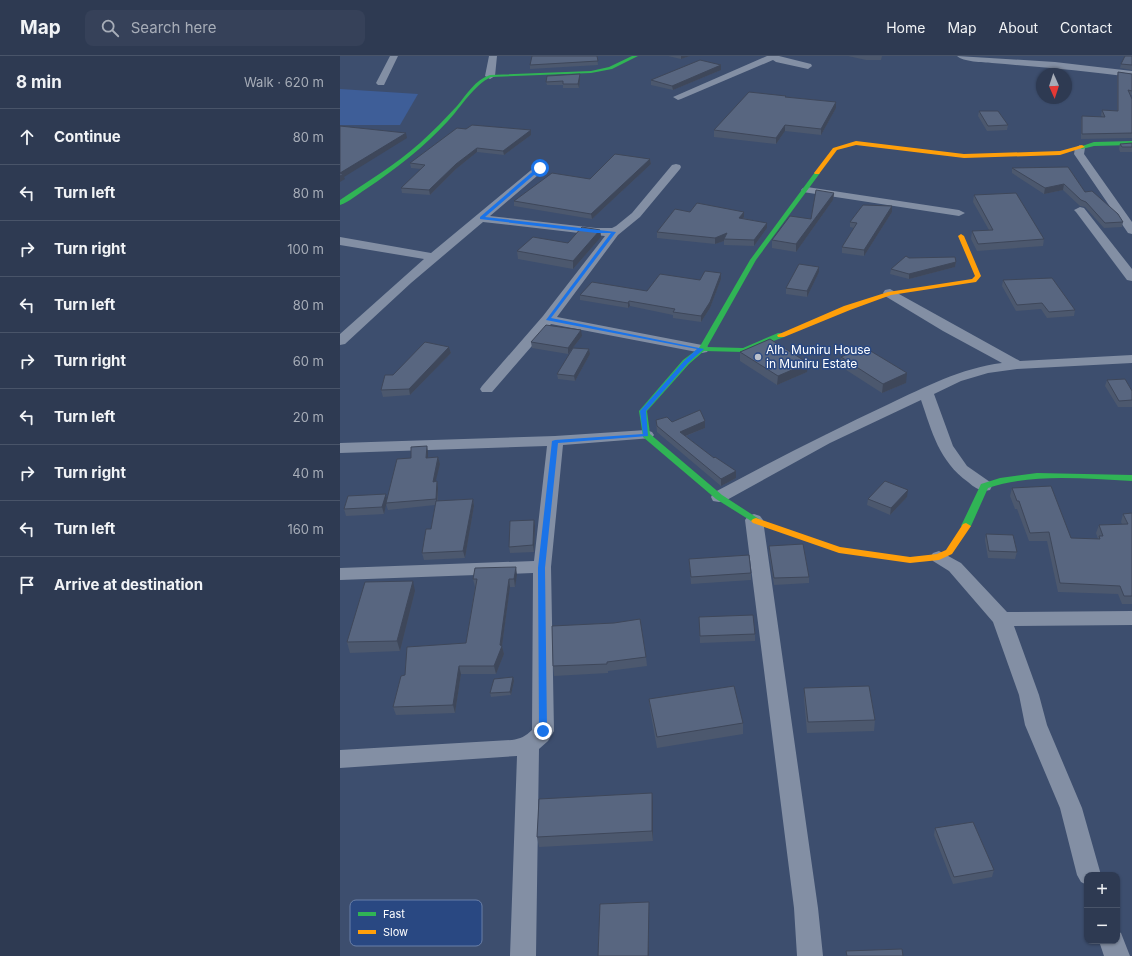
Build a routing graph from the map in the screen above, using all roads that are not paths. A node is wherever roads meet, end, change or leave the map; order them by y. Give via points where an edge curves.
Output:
1 (394, 56) edge
2 (494, 56) edge
3 (636, 56) edge
4 (774, 56) edge
5 (961, 56) edge
6 (808, 66) dead end
7 (1132, 74) edge
8 (490, 76) junction
9 (381, 83) dead end
10 (678, 97) dead end
11 (1132, 143) edge
12 (1079, 151) junction
13 (1066, 152) joint
14 (676, 167) dead end
15 (540, 168) dead end
16 (807, 190) junction
17 (340, 203) edge
18 (1080, 210) dead end
19 (959, 213) dead end
20 (481, 218) junction
21 (1132, 230) edge
22 (614, 232) junction
23 (962, 236) dead end
24 (340, 241) edge
25 (434, 257) junction
26 (1132, 277) edge
27 (890, 294) junction
28 (548, 319) junction
29 (340, 341) edge
30 (702, 349) junction
31 (1132, 359) edge
32 (1016, 365) junction
33 (487, 389) dead end
34 (926, 392) junction
35 (646, 435) junction
36 (555, 441) junction
37 (340, 448) edge
38 (1132, 478) edge
39 (984, 486) junction
40 (719, 497) junction
41 (754, 520) junction
42 (939, 557) junction
43 (542, 568) junction
44 (340, 574) edge
45 (1132, 618) edge
46 (1002, 619) junction
47 (528, 745) junction
48 (340, 759) edge
49 (1088, 872) edge
50 (1113, 944) edge
51 (523, 956) edge
52 (810, 956) edge
53 (1117, 956) edge

1 - 9 street
2 - 8 street
3 - 8 street via 610,68 591,72
4 - 6 street via 779,60
4 - 10 street
5 - 7 street
8 - 17 street via 479,80 445,123 420,147 384,175
11 - 12 street via 1094,144
12 - 13 street
12 - 21 street
13 - 16 street via 964,156 847,144 835,149
14 - 22 street via 636,215
15 - 20 street
16 - 19 street
16 - 30 street via 779,223 753,260
18 - 26 street
20 - 22 street
20 - 25 street
22 - 28 street
23 - 27 street via 978,276 974,281
24 - 25 street
25 - 29 street
27 - 30 street via 847,308 744,350
27 - 32 street
28 - 30 street
28 - 33 street
30 - 35 street via 686,362 643,411
31 - 32 street
32 - 34 street via 970,373
34 - 39 street via 945,446 961,469
34 - 40 street via 824,440
35 - 36 street
35 - 40 street
36 - 37 street
36 - 43 street
38 - 39 street via 1033,476 996,481
39 - 42 street via 962,533 949,552
40 - 41 street
41 - 42 street via 839,550 910,560
41 - 52 street via 806,908
42 - 46 street via 955,567
43 - 44 street
43 - 47 street via 543,731 538,740
45 - 46 street
46 - 49 street via 1029,695 1036,724 1071,808
47 - 48 street via 492,751
47 - 51 street
50 - 53 street

